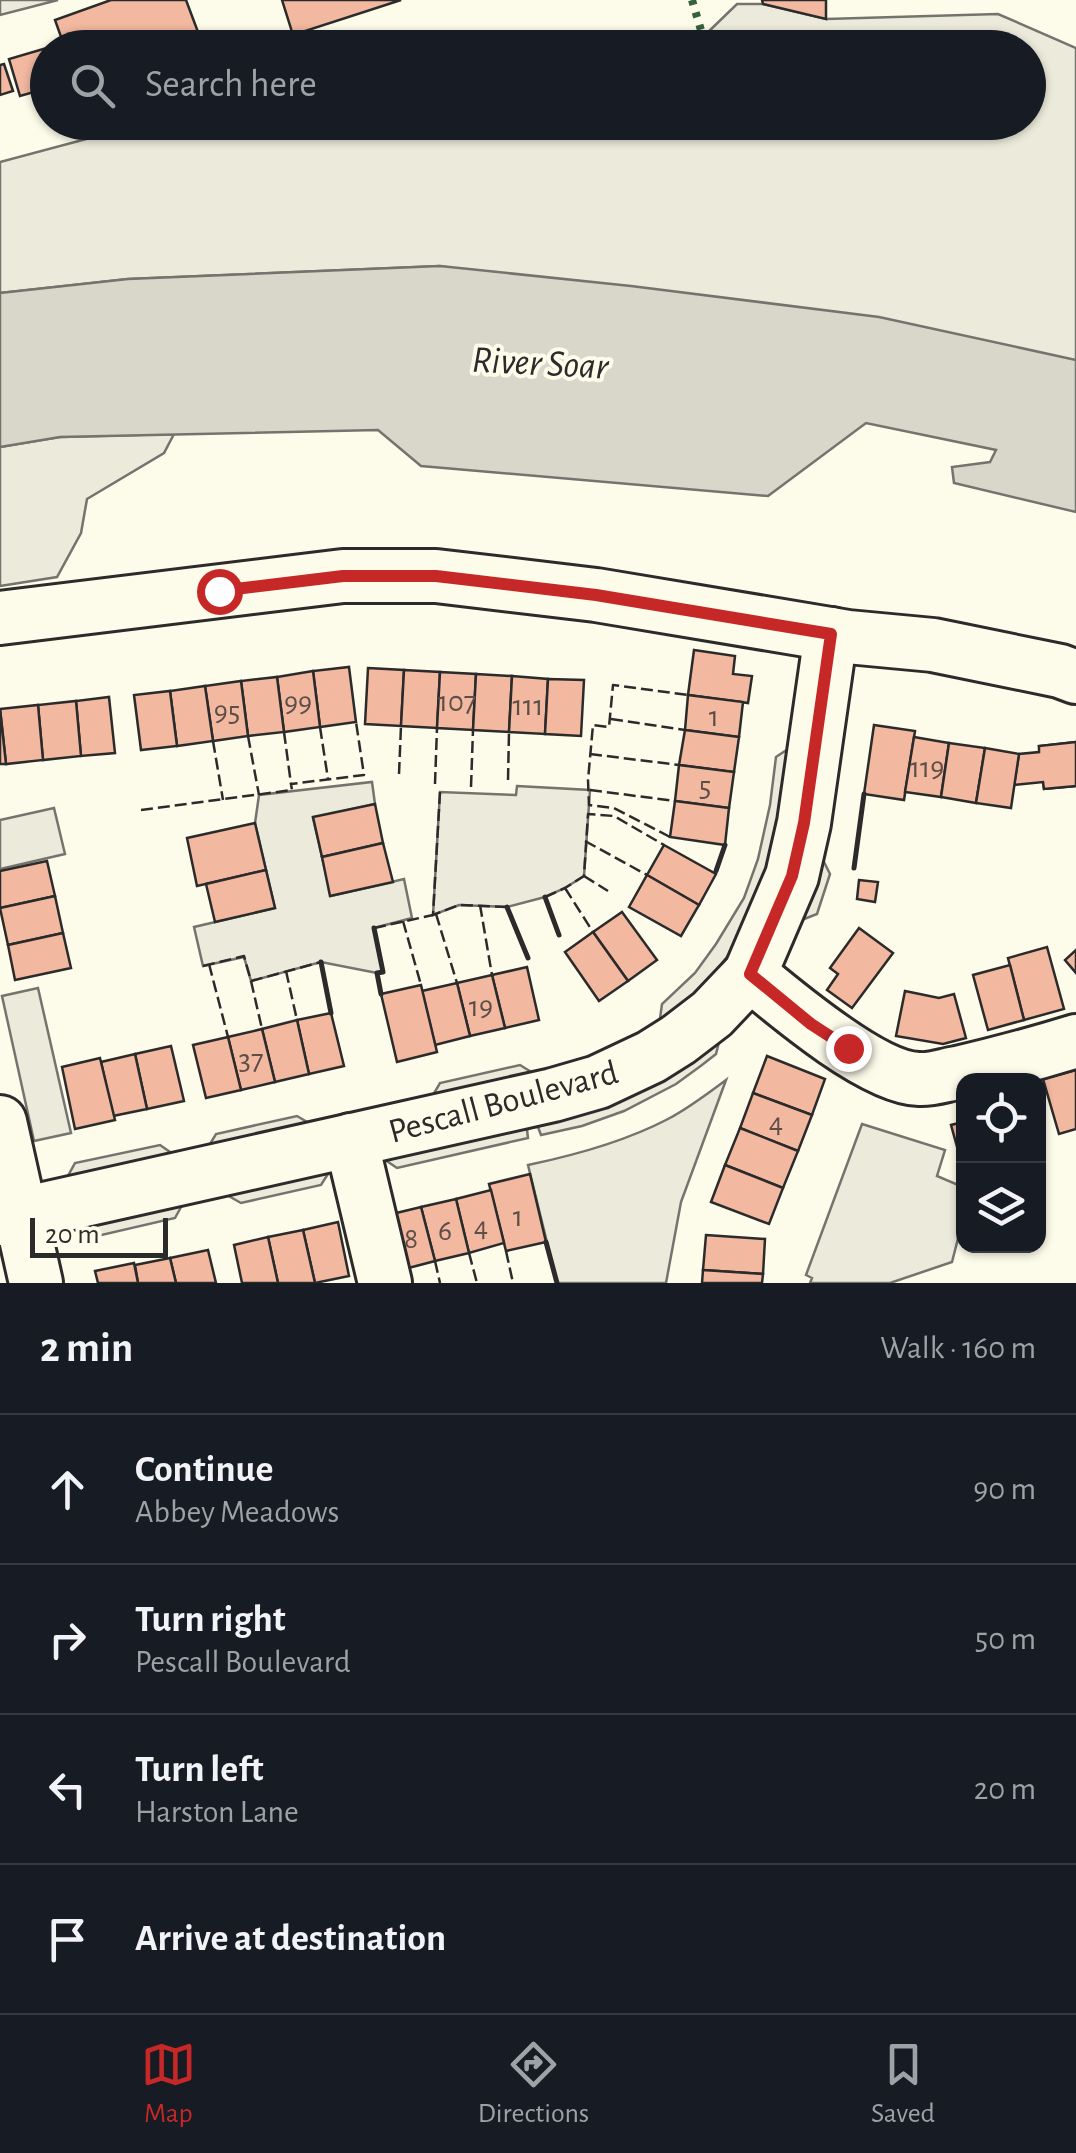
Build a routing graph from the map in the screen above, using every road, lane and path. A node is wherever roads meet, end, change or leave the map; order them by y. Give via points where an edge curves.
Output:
1 (0, 618) edge
2 (831, 634) junction
3 (1076, 676) edge
4 (750, 974) junction
5 (1076, 1041) edge
6 (0, 1122) edge
7 (351, 1140) junction
8 (10, 1217) edge
9 (36, 1283) edge
10 (385, 1283) edge

1 - 2 street via 343,576 436,576
2 - 3 street via 933,645
2 - 4 street, Pescall Boulevard via 792,876
4 - 5 street via 836,1040 888,1072 918,1079
4 - 7 street, Pescall Boulevard via 712,1014 622,1072 553,1095
6 - 8 street
7 - 8 street, Pescall Boulevard
7 - 10 street
8 - 9 street

